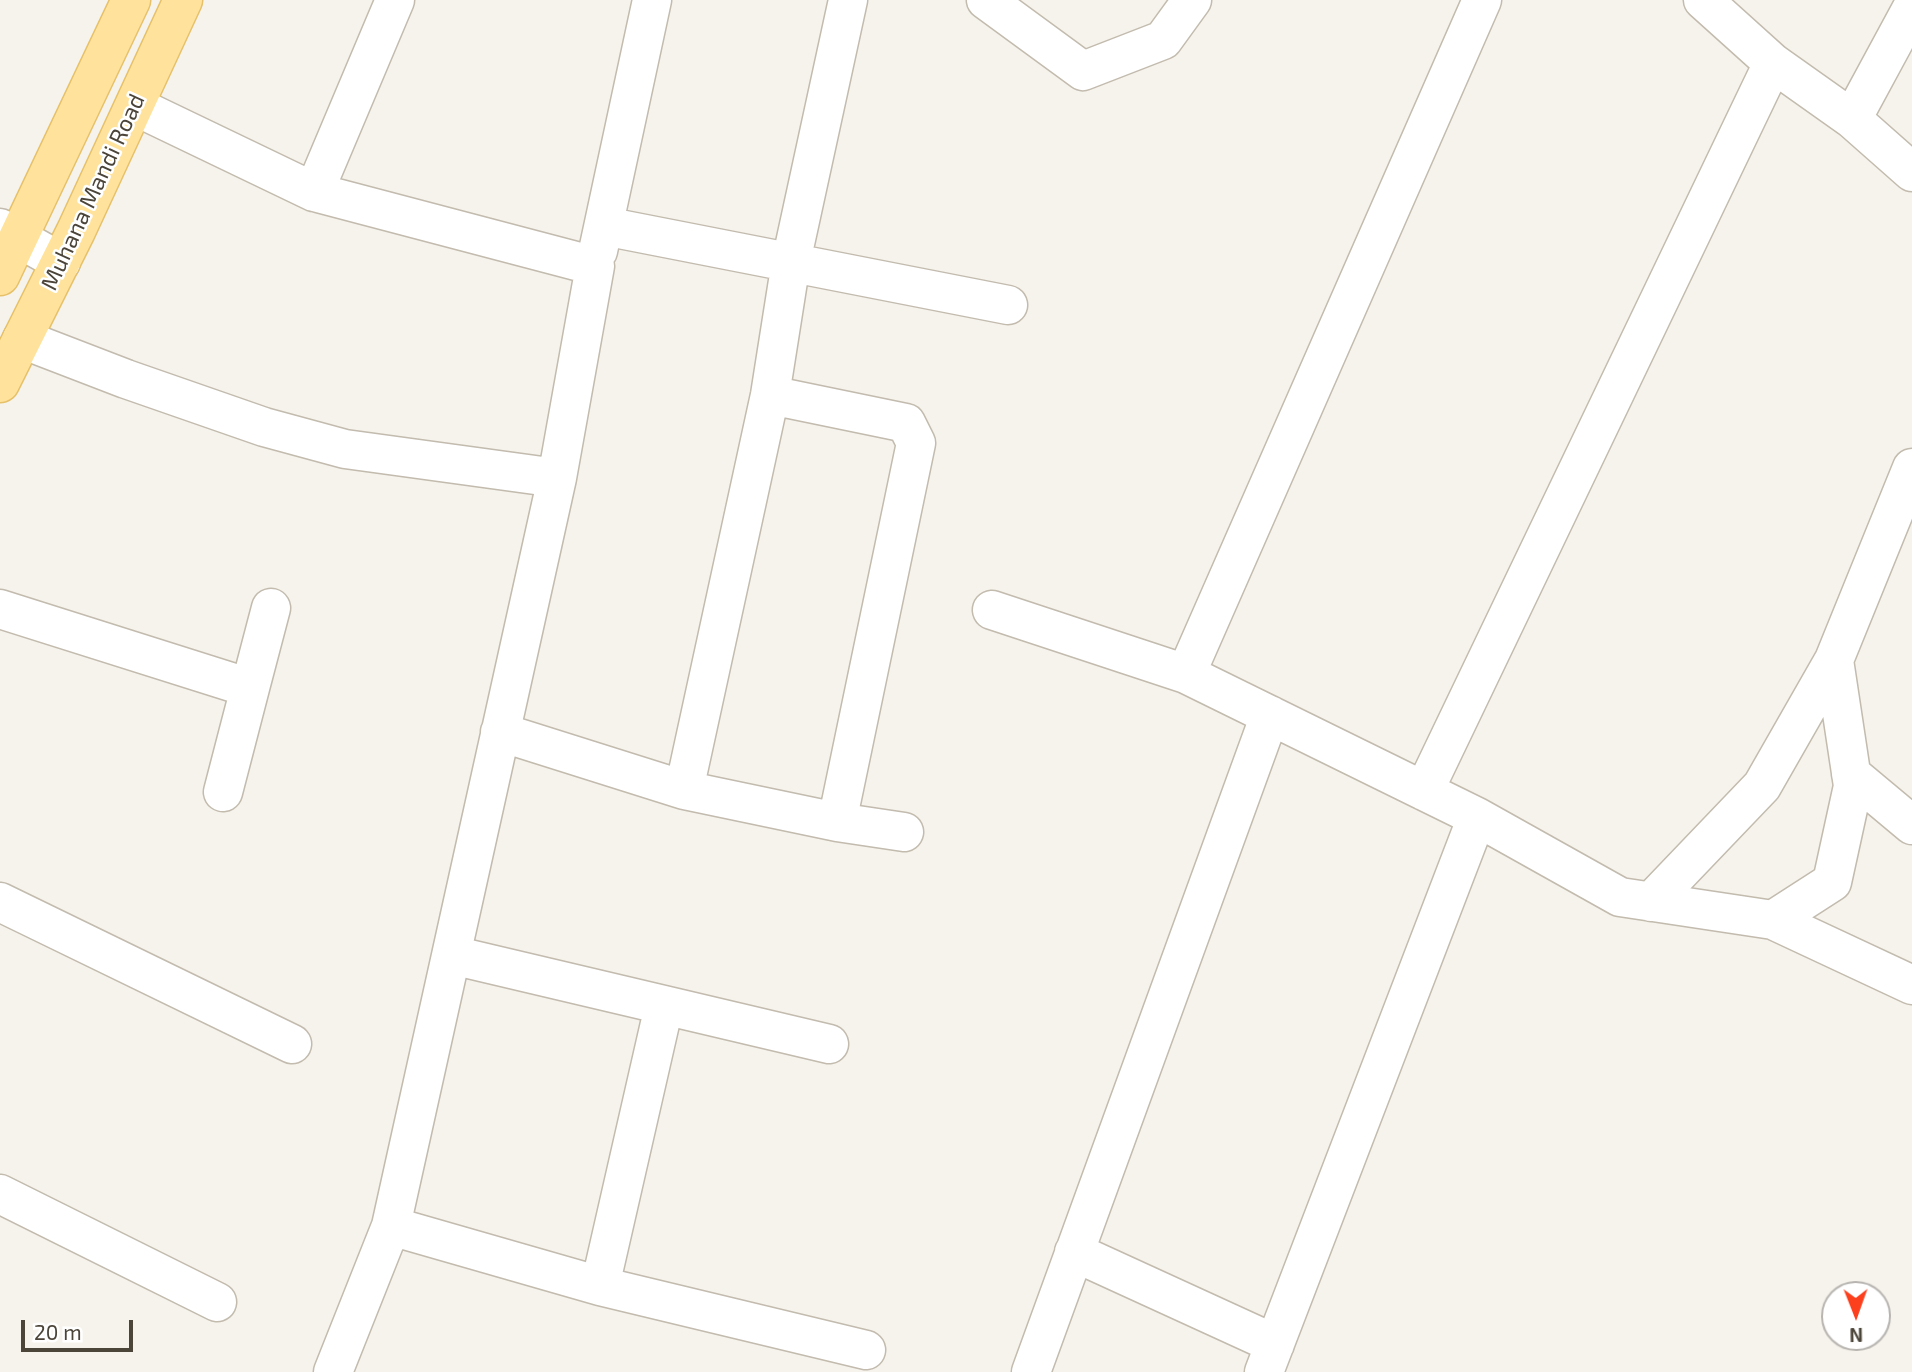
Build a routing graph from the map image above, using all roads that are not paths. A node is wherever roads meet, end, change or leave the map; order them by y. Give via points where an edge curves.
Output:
1 (131, 0) edge
2 (183, 0) edge
3 (395, 0) edge
4 (652, 0) edge
5 (848, 0) edge
6 (986, 0) edge
7 (1192, 0) edge
8 (1482, 0) edge
9 (1703, 0) edge
10 (1912, 8) edge
11 (1773, 63) junction
12 (135, 106) junction
13 (1852, 120) junction
14 (1912, 172) edge
15 (314, 192) junction
16 (604, 226) junction
17 (9, 233) edge
18 (61, 262) junction
19 (792, 262) junction
20 (595, 266) junction
21 (0, 276) edge
22 (1008, 305) dead end
23 (22, 339) junction
24 (0, 383) edge
25 (770, 395) junction
26 (1912, 468) edge
27 (557, 478) junction
28 (271, 608) dead end
29 (0, 609) edge
30 (992, 610) dead end
31 (1834, 660) junction
32 (1186, 674) junction
33 (250, 688) junction
34 (1270, 715) junction
35 (500, 732) junction
36 (1852, 774) junction
37 (684, 790) junction
38 (1424, 791) junction
39 (223, 792) dead end
40 (1477, 817) junction
41 (837, 822) junction
42 (1912, 825) edge
43 (904, 832) dead end
44 (0, 902) edge
45 (1651, 902) junction
46 (1773, 920) junction
47 (453, 955) junction
48 (1912, 985) edge
49 (664, 1006) junction
50 (292, 1044) dead end
51 (829, 1044) dead end
52 (0, 1194) edge
53 (391, 1226) junction
54 (1074, 1252) junction
55 (600, 1286) junction
56 (217, 1302) dead end
57 (866, 1350) dead end
58 (1270, 1358) edge
59 (333, 1372) edge
60 (1031, 1372) edge

1 - 17 main road
2 - 12 main road, Muhana Mandi Road
3 - 15 street
4 - 16 street
5 - 19 street
6 - 7 street via 1083,71 1163,40
8 - 32 street
9 - 11 street
10 - 13 street
11 - 13 street
11 - 38 street
12 - 15 street
12 - 18 main road, Muhana Mandi Road
13 - 14 street
15 - 20 street
16 - 19 street
16 - 20 street
17 - 18 street
17 - 21 main road
18 - 23 main road, Muhana Mandi Road
19 - 22 street
19 - 25 street
20 - 27 street
23 - 24 main road, Muhana Mandi Road
23 - 27 street via 264,428 345,449
25 - 37 street
25 - 41 street via 906,422 916,443
26 - 31 street
27 - 35 street
28 - 33 street
29 - 33 street
30 - 32 street
31 - 36 street
31 - 45 street via 1762,786
32 - 34 street
33 - 39 street
34 - 38 street
34 - 54 street
35 - 37 street
35 - 47 street
36 - 42 street
36 - 46 street via 1832,882
37 - 41 street
38 - 40 street
40 - 45 street via 1620,897
40 - 58 street
41 - 43 street
44 - 50 street
45 - 46 street
46 - 48 street
47 - 49 street
47 - 53 street
49 - 51 street
49 - 55 street
52 - 56 street
53 - 55 street
53 - 59 street
54 - 58 street
54 - 60 street
55 - 57 street

